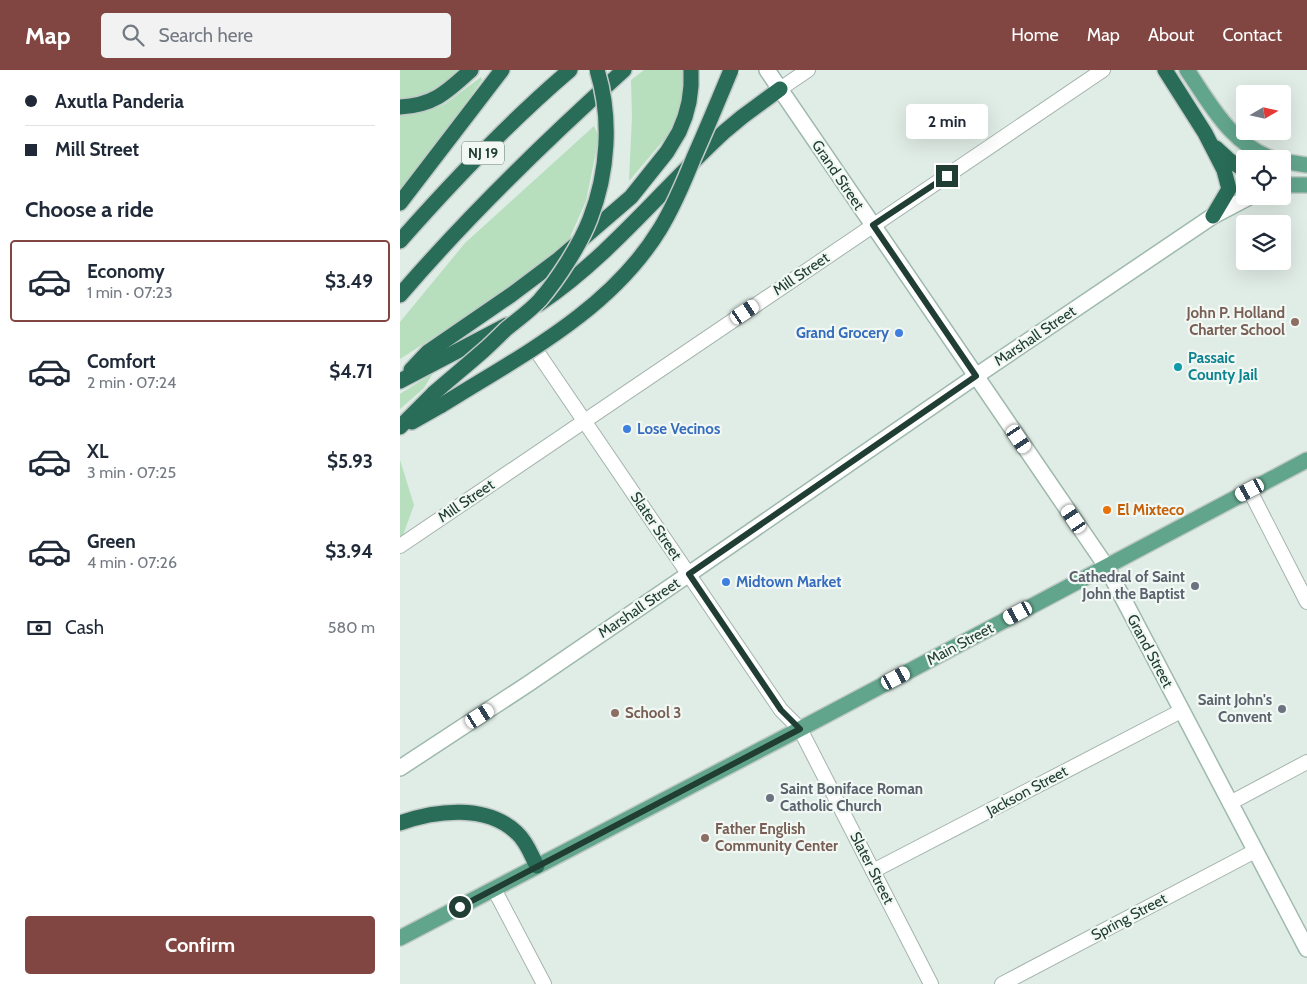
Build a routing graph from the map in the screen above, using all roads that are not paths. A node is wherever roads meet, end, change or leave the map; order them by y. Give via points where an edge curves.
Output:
1 (472, 70) edge
2 (502, 70) edge
3 (570, 70) edge
4 (597, 70) edge
5 (624, 70) edge
6 (691, 70) edge
7 (731, 70) edge
8 (767, 70) edge
9 (808, 70) edge
10 (1104, 70) edge
11 (1165, 70) edge
12 (1187, 70) edge
13 (780, 89) junction
14 (400, 107) edge
15 (1204, 133) junction
16 (1254, 150) edge
17 (1291, 162) edge
18 (1236, 164) edge
19 (1307, 165) edge
20 (400, 203) edge
21 (1236, 204) edge
22 (1214, 216) junction
23 (873, 225) junction
24 (400, 241) edge
25 (400, 295) edge
26 (540, 356) dead end
27 (976, 376) junction
28 (401, 381) edge
29 (438, 399) junction
30 (584, 421) junction
31 (400, 428) edge
32 (1307, 460) edge
33 (1250, 490) junction
34 (400, 546) edge
35 (1106, 566) junction
36 (689, 574) junction
37 (1307, 602) edge
38 (1181, 711) junction
39 (800, 729) junction
40 (1307, 762) edge
41 (400, 768) edge
42 (1230, 803) junction
43 (400, 823) edge
44 (1255, 851) junction
45 (537, 866) junction
46 (874, 871) junction
47 (494, 889) junction
48 (400, 938) edge
49 (1307, 949) edge
50 (544, 984) edge
51 (931, 984) edge
52 (1002, 984) edge

1 - 14 highway via 436,99
2 - 20 highway
3 - 24 highway, NJ 19 via 464,172
4 - 29 highway, bridge via 604,102 606,147 596,201 581,239 539,300 482,352
5 - 25 highway, NJ 19 via 496,190
6 - 28 highway via 689,102 679,132 630,197 559,259 428,352
7 - 29 highway, bridge via 671,210 632,267 605,295 543,342
8 - 13 street, Grand Street
9 - 13 street
10 - 23 street, Mill Street
11 - 15 highway
12 - 16 main road via 1234,136
13 - 23 street, Grand Street
13 - 28 highway via 724,132 619,238 571,281 493,333
15 - 18 highway
15 - 22 highway via 1224,170 1228,189
17 - 19 main road
21 - 22 street, Marshall Street
22 - 27 street, Marshall Street
23 - 27 street, Grand Street
23 - 30 street, Mill Street
26 - 30 street, Slater Street
27 - 35 street, Grand Street
27 - 36 street, Marshall Street
29 - 31 highway
30 - 34 street, Mill Street
30 - 36 street, Slater Street
32 - 33 main road, Main Street
33 - 35 main road, Main Street
33 - 37 street
35 - 38 street, Grand Street
35 - 39 main road, Main Street
36 - 39 street, Slater Street via 781,710
36 - 41 street, Marshall Street
38 - 42 street, Grand Street
38 - 46 street, Jackson Street
39 - 45 main road, Main Street
39 - 46 street, Slater Street
40 - 42 street
42 - 44 street, Grand Street
43 - 45 highway via 458,812 490,817 517,832
44 - 49 street, Grand Street
44 - 52 street, Spring Street
45 - 47 main road, Main Street
46 - 51 street, Slater Street
47 - 48 main road, Main Street
47 - 50 street

